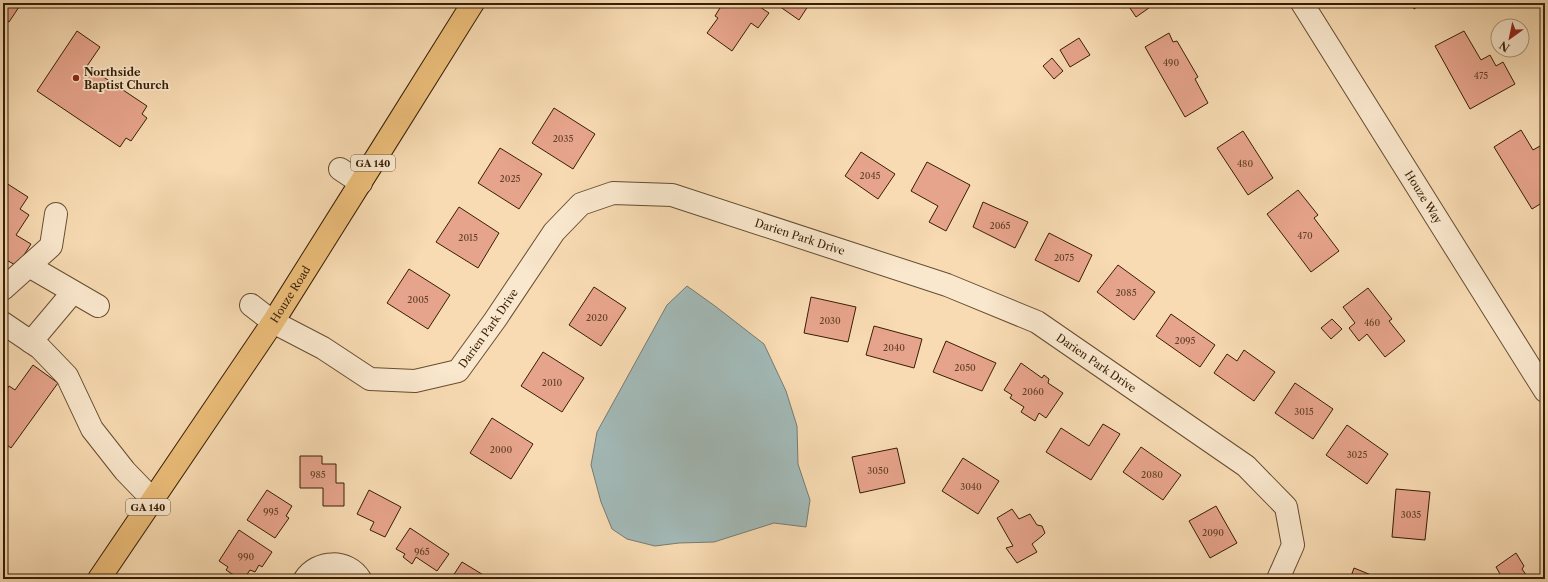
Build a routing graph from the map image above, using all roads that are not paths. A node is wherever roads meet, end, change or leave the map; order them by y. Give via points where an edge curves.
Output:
1 (472, 3) edge
2 (1302, 3) edge
3 (340, 169) dead end
4 (361, 183) junction
5 (56, 214) dead end
6 (29, 266) junction
7 (3, 289) edge
8 (73, 292) junction
9 (251, 305) dead end
10 (98, 306) dead end
11 (272, 322) junction
12 (3, 323) edge
13 (31, 342) junction
14 (1545, 391) edge
15 (153, 500) junction
16 (99, 579) edge
17 (305, 579) edge
18 (360, 579) edge
19 (1278, 579) edge

1 - 4 main road, Houze Road / GA 140
2 - 14 street, Houze Way
3 - 4 street
4 - 11 main road, Houze Road / GA 140
5 - 6 street via 51,246
6 - 7 street
6 - 8 street
8 - 10 street
8 - 13 street
9 - 11 street, Darien Park Drive
11 - 15 main road, Houze Road / GA 140
11 - 19 street, Darien Park Drive via 323,348 370,379 416,381 458,371 554,232 581,204 613,193 672,195 947,285 1037,322 1246,466 1286,507 1293,545
12 - 13 street
13 - 15 street via 67,376 92,429 125,471
15 - 16 main road, Houze Road / GA 140
17 - 18 street via 317,568 328,564 339,564 349,568

